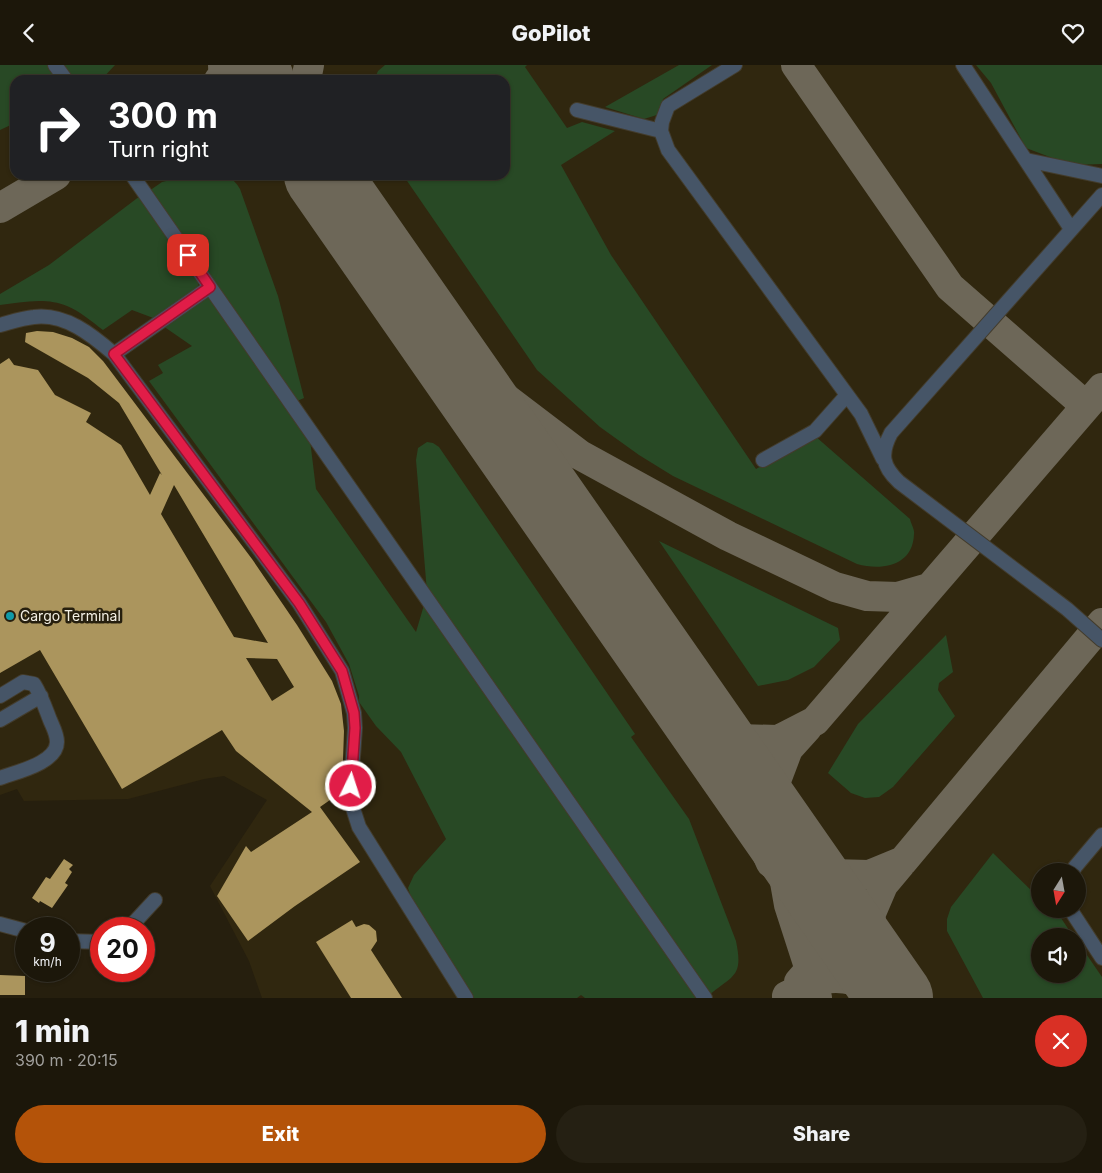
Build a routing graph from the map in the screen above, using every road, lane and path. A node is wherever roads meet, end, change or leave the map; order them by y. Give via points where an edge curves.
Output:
1 (735, 65) edge
2 (963, 65) edge
3 (577, 110) dead end
4 (661, 131) junction
5 (1026, 160) junction
6 (1102, 176) edge
7 (135, 180) edge
8 (1102, 195) edge
9 (1071, 229) junction
10 (210, 287) junction
11 (0, 325) edge
12 (114, 354) junction
13 (847, 395) junction
14 (883, 459) junction
15 (763, 460) dead end
16 (1102, 640) edge
17 (0, 696) edge
18 (41, 696) junction
19 (0, 720) edge
20 (0, 778) edge
21 (1102, 835) edge
22 (1078, 863) edge
23 (155, 900) dead end
24 (139, 917) edge
25 (1076, 918) edge
26 (0, 924) edge
27 (15, 928) edge
28 (1102, 958) edge
29 (466, 998) edge
30 (705, 998) edge

1 - 4 street via 668,106
2 - 5 street
3 - 4 street
4 - 13 street via 668,150
5 - 6 street
5 - 9 street
7 - 10 street
8 - 9 street
9 - 14 street via 890,433 884,445
10 - 12 street
10 - 30 street
11 - 12 street via 35,317 52,317 96,338
12 - 29 street via 299,603 342,671 354,713 350,799 359,827
13 - 14 street via 861,414
13 - 15 street via 815,431
14 - 16 street via 888,473 1067,609
17 - 18 street via 23,682 29,682
18 - 19 street
18 - 20 street via 56,736 54,752 39,764
21 - 22 street
23 - 24 street
25 - 28 street
26 - 27 street

